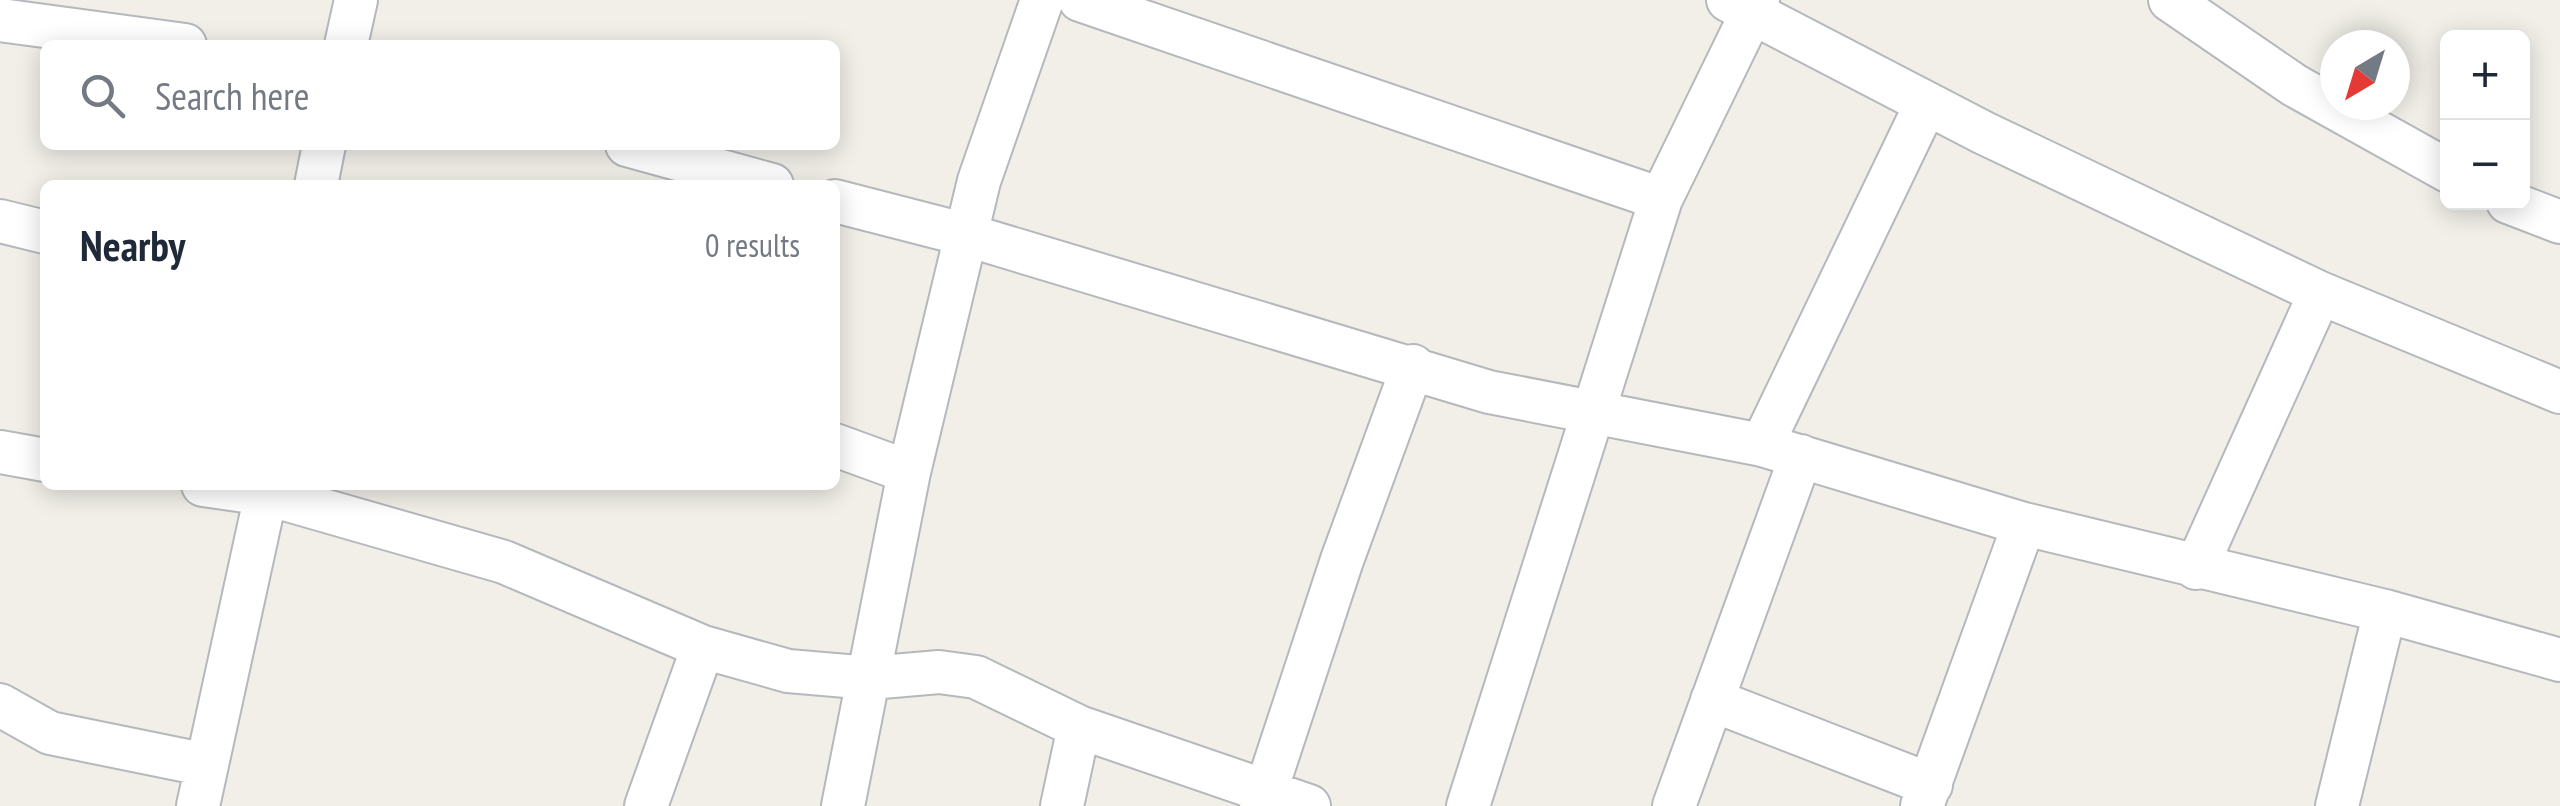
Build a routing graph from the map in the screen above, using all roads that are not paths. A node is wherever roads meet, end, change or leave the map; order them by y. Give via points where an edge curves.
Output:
1 (356, 0) edge
2 (1042, 0) edge
3 (1080, 0) edge
4 (2170, 0) edge
5 (1745, 4) edge
6 (0, 20) edge
7 (149, 40) edge
8 (347, 40) edge
9 (1926, 104) junction
10 (323, 150) edge
11 (645, 150) edge
12 (2440, 166) edge
13 (317, 180) edge
14 (754, 180) edge
15 (1661, 199) junction
16 (840, 202) edge
17 (2529, 210) edge
18 (0, 221) edge
19 (2560, 222) edge
20 (40, 231) edge
21 (967, 235) junction
22 (2320, 293) junction
23 (1413, 366) junction
24 (2560, 392) edge
25 (1592, 412) junction
26 (840, 447) edge
27 (1781, 450) junction
28 (0, 452) edge
29 (40, 459) edge
30 (909, 472) junction
31 (267, 490) edge
32 (2024, 524) junction
33 (2196, 568) junction
34 (2385, 611) junction
35 (703, 647) junction
36 (2560, 660) edge
37 (870, 678) junction
38 (1712, 700) junction
39 (0, 705) edge
40 (1079, 726) junction
41 (203, 786) edge
42 (1927, 796) edge
43 (1263, 798) edge
44 (646, 806) edge
45 (844, 806) edge
46 (1062, 806) edge
47 (1308, 806) edge
48 (1468, 806) edge
49 (1674, 806) edge
50 (2337, 806) edge

1 - 8 street
2 - 21 street
3 - 15 street
4 - 12 street via 2294,84
5 - 9 street
5 - 15 street
6 - 7 street
9 - 22 street
9 - 27 street
10 - 13 street
11 - 14 street
15 - 25 street
16 - 21 street
17 - 19 street
18 - 20 street
21 - 23 street
21 - 30 street
22 - 24 street
22 - 33 street
23 - 25 street via 1489,392
23 - 43 street
25 - 27 street
25 - 48 street
26 - 30 street
27 - 32 street
27 - 38 street
28 - 29 street
30 - 37 street
31 - 35 street via 504,562
31 - 41 street
32 - 33 street
32 - 42 street
33 - 34 street
34 - 36 street
34 - 50 street
35 - 37 street via 788,671
35 - 44 street
37 - 40 street via 939,672 976,677
37 - 45 street
38 - 42 street
38 - 49 street
39 - 41 street via 50,734
40 - 43 street
40 - 46 street
43 - 47 street

